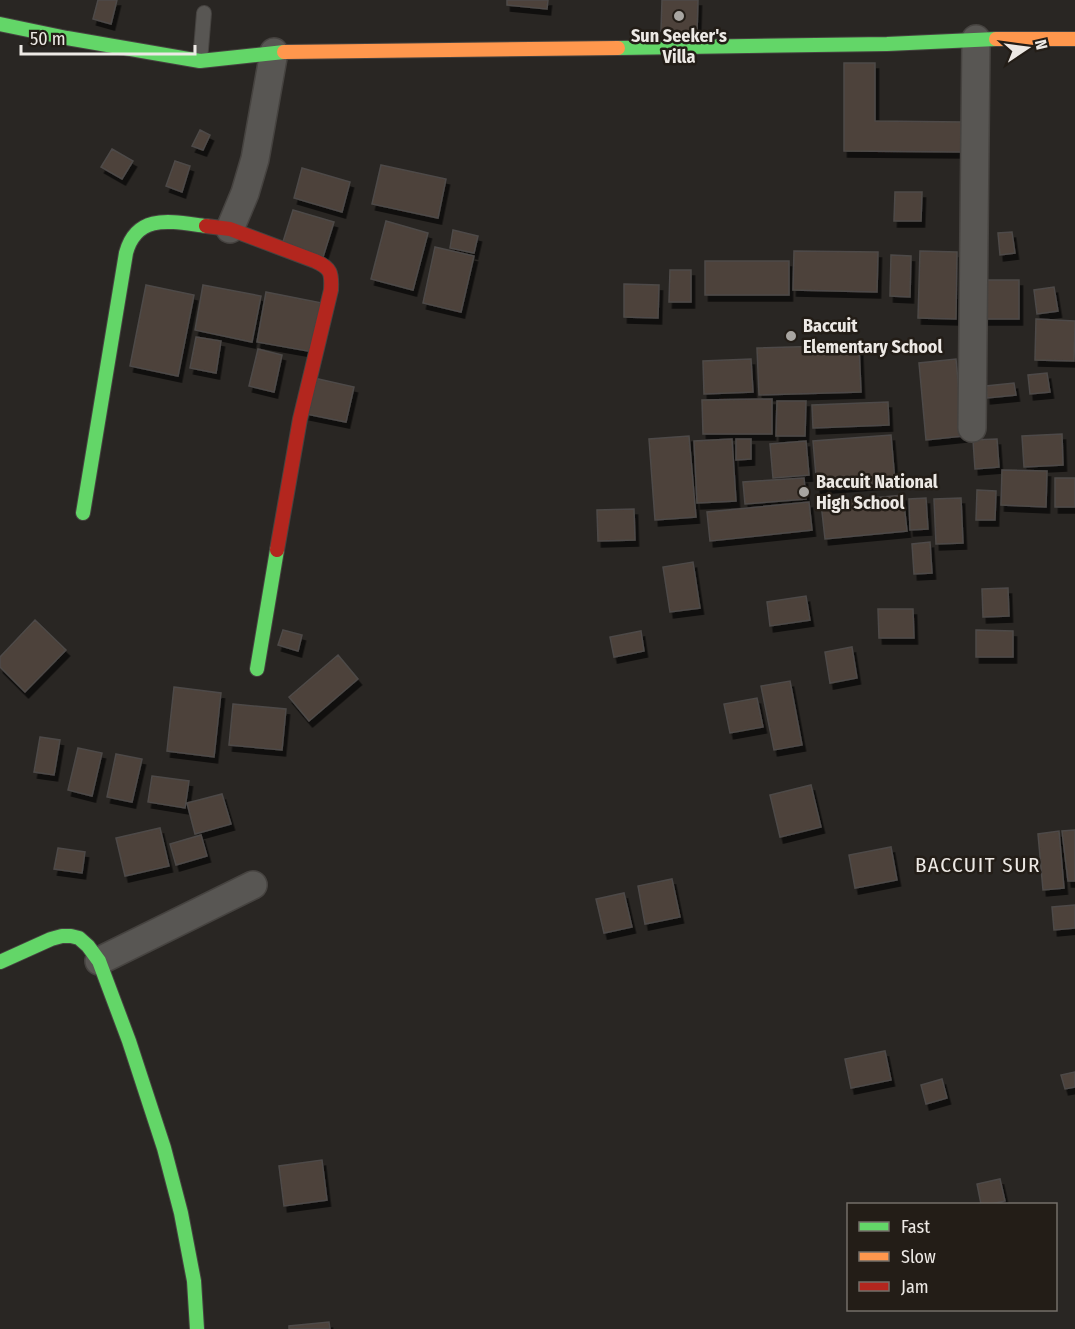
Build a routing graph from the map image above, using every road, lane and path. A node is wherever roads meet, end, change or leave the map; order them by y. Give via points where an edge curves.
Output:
1 (204, 13) dead end
2 (0, 24) edge
3 (976, 39) junction
4 (1075, 39) edge
5 (274, 52) junction
6 (200, 61) junction
7 (230, 229) junction
8 (972, 428) dead end
9 (84, 513) dead end
10 (257, 669) dead end
11 (253, 885) dead end
12 (99, 961) junction
13 (0, 962) edge
14 (197, 1329) edge

1 - 6 lane
2 - 6 street
3 - 4 street
3 - 5 street via 886,44
3 - 8 street
5 - 6 street
5 - 7 street via 255,159
7 - 9 street via 151,223 129,242
7 - 10 street via 325,265 332,280 300,419
11 - 12 street
12 - 13 street via 79,938 62,936
12 - 14 street via 164,1148 194,1281

